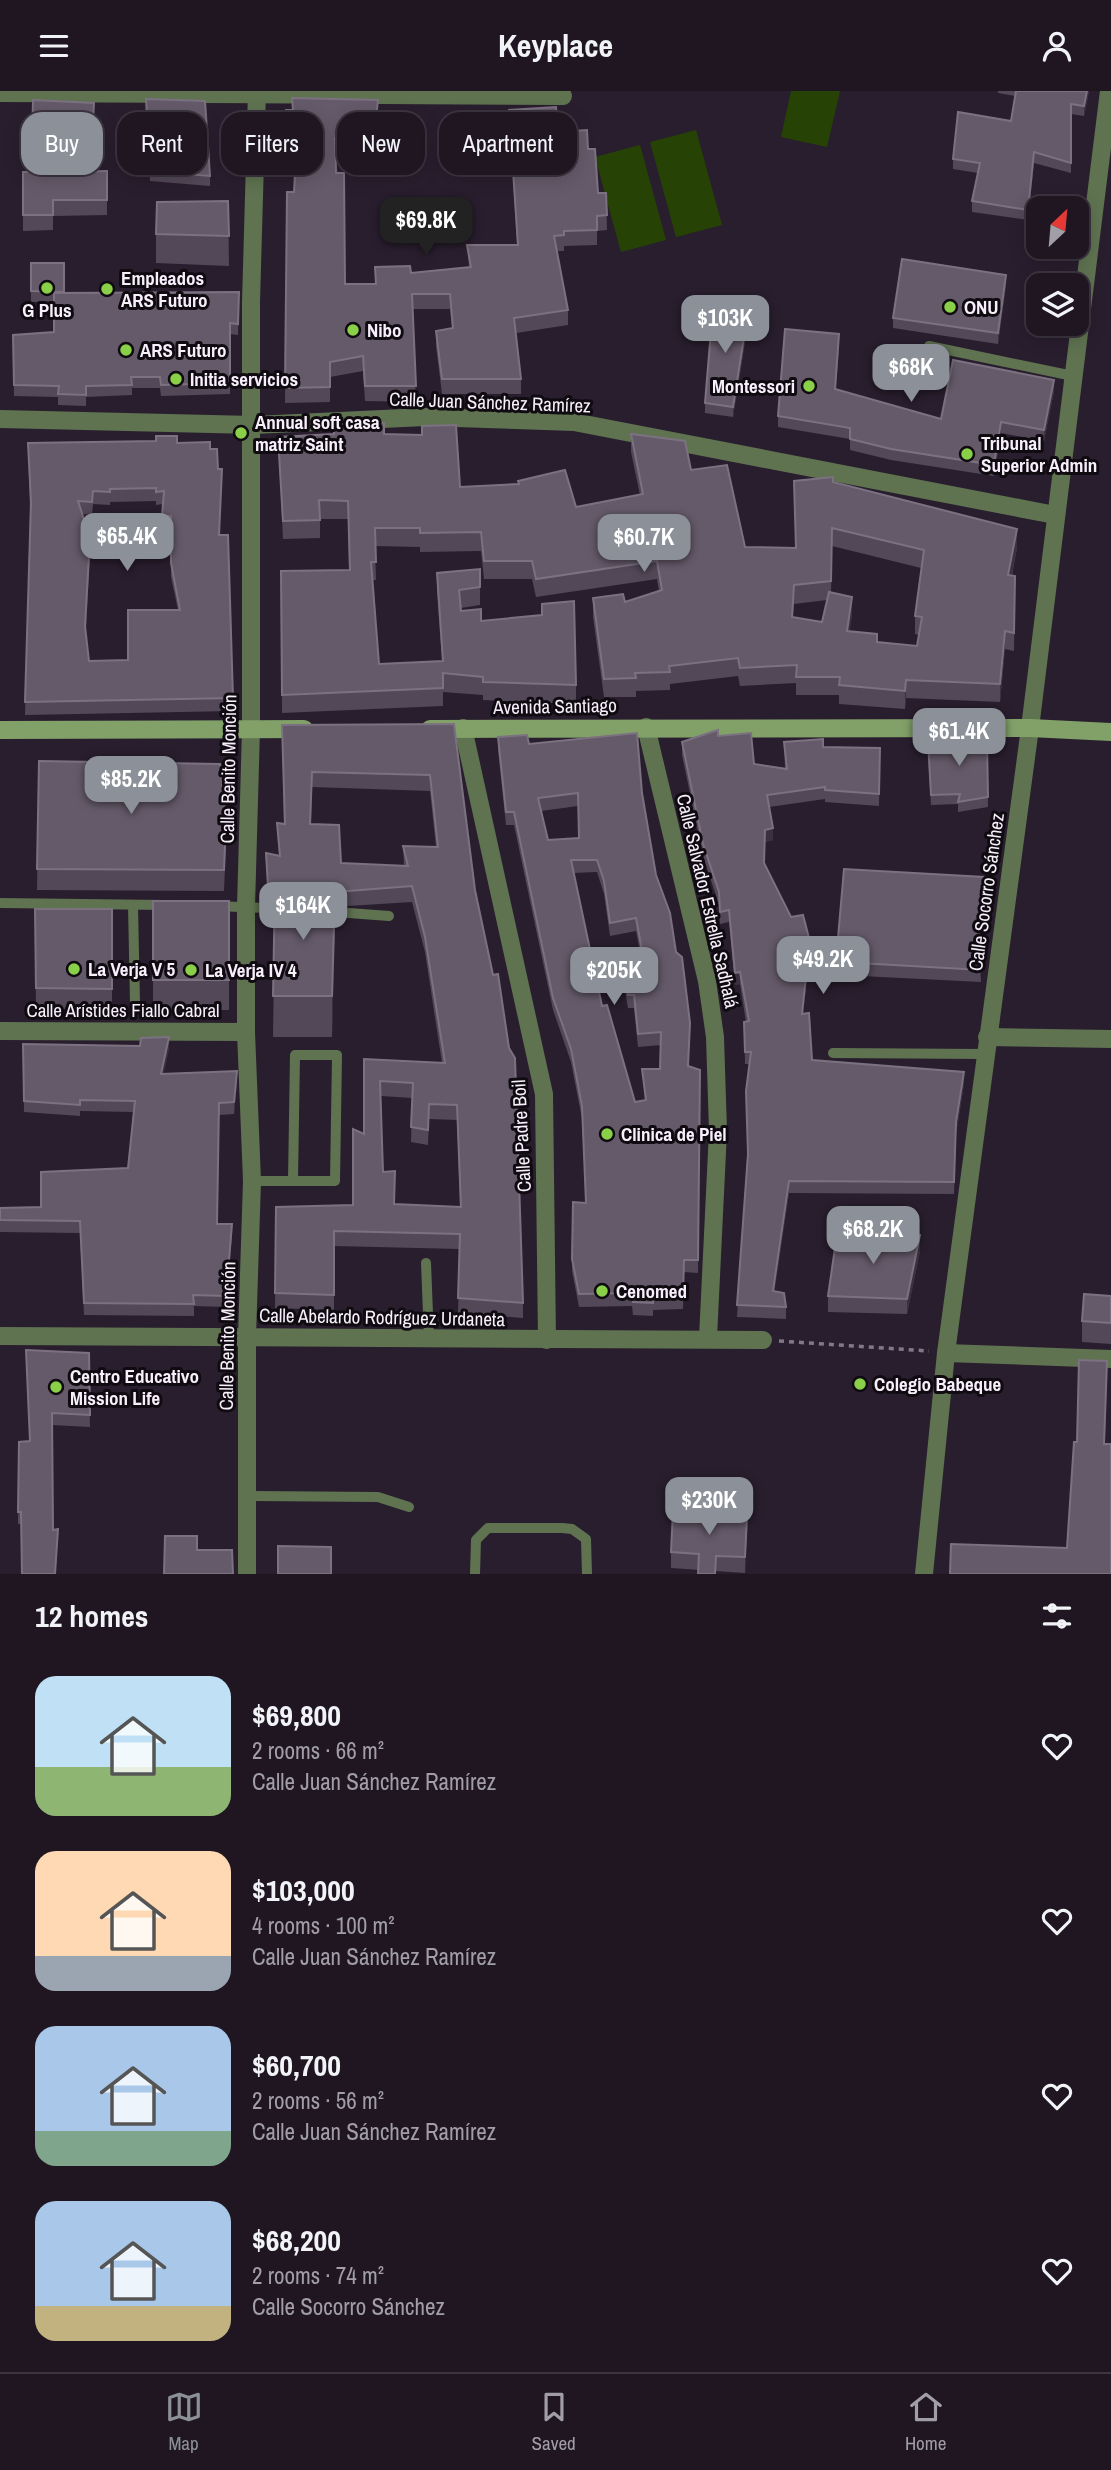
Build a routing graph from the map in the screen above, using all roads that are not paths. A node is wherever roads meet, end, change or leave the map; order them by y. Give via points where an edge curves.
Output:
1 (1109, 91) edge
2 (257, 92) edge
3 (0, 93) edge
4 (563, 96) dead end
5 (929, 346) dead end
6 (1073, 376) junction
7 (0, 419) edge
8 (253, 425) junction
9 (1055, 515) junction
10 (646, 727) junction
11 (463, 728) junction
12 (1030, 728) junction
13 (251, 729) junction
14 (317, 729) edge
15 (410, 729) edge
16 (0, 730) edge
17 (1111, 732) edge
18 (0, 903) edge
19 (133, 905) junction
20 (171, 906) edge
21 (209, 906) edge
22 (246, 907) junction
23 (298, 910) edge
24 (311, 911) edge
25 (389, 916) dead end
26 (135, 1003) dead end
27 (0, 1031) edge
28 (246, 1032) junction
29 (1111, 1039) edge
30 (986, 1045) junction
31 (833, 1053) dead end
32 (293, 1180) junction
33 (252, 1181) junction
34 (426, 1263) dead end
35 (0, 1336) edge
36 (247, 1337) junction
37 (708, 1338) junction
38 (429, 1339) junction
39 (547, 1340) junction
40 (763, 1340) road end
41 (946, 1353) junction
42 (1111, 1359) edge
43 (247, 1496) junction
44 (409, 1507) dead end
45 (247, 1574) edge
46 (475, 1574) edge
47 (587, 1574) edge
48 (924, 1574) edge

1 - 6 street, Calle Socorro Sánchez
2 - 3 street
2 - 4 street
2 - 8 street, Calle Benito Monción
5 - 6 lane
6 - 9 street, Calle Socorro Sánchez
7 - 8 street, Calle Juan Sánchez Ramírez
8 - 9 street, Calle Juan Sánchez Ramírez via 425,417 574,422
8 - 13 street, Calle Benito Monción
9 - 12 street, Calle Socorro Sánchez
10 - 11 main road, Avenida Santiago
10 - 12 main road, Avenida Santiago
10 - 37 street, Calle Salvador Estrella Sadhalá via 707,981 715,1037 718,1131
11 - 15 main road, Avenida Santiago
11 - 39 street, Calle Padre Boil via 544,1094
12 - 17 main road, Avenida Santiago
12 - 30 street, Calle Socorro Sánchez
13 - 14 main road
13 - 16 main road
13 - 22 street, Calle Benito Monción
18 - 19 lane
19 - 20 lane
19 - 26 lane
21 - 22 lane
22 - 23 lane
22 - 28 street, Calle Benito Monción
24 - 25 lane
27 - 28 street, Calle Arístides Fiallo Cabral
28 - 33 street, Calle Benito Monción
29 - 30 street
30 - 31 lane
30 - 41 street, Calle Socorro Sánchez
32 - 32 lane via 335,1181 337,1055 295,1055
32 - 33 lane
33 - 36 street, Calle Benito Monción
34 - 38 lane
35 - 36 street, Calle Abelardo Rodríguez Urdaneta
36 - 38 street, Calle Abelardo Rodríguez Urdaneta
36 - 43 street, Calle Benito Monción
37 - 39 street, Calle Abelardo Rodríguez Urdaneta
37 - 40 street, Calle Abelardo Rodríguez Urdaneta
38 - 39 street, Calle Abelardo Rodríguez Urdaneta
41 - 42 street
41 - 48 street, Calle Socorro Sánchez
43 - 44 lane via 378,1497
43 - 45 street, Calle Benito Monción
46 - 47 lane via 476,1540 488,1528 562,1528 586,1539

